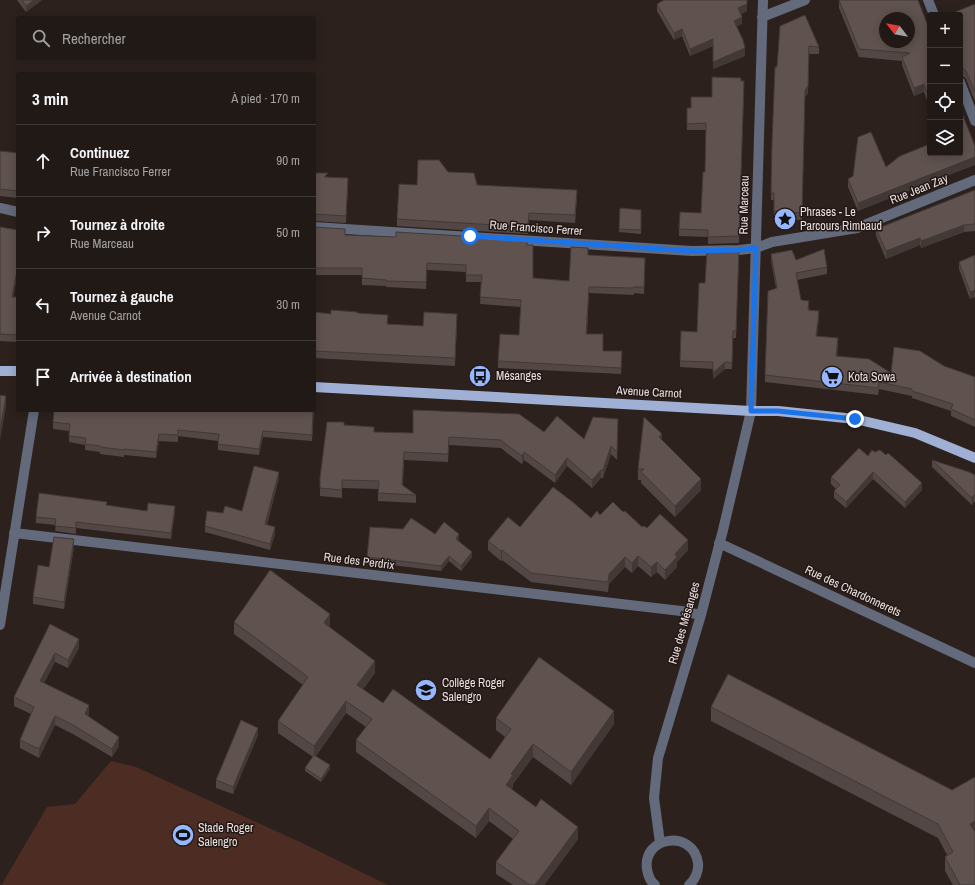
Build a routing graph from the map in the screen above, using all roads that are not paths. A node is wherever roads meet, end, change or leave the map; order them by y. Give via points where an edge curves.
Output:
1 (763, 0) edge
2 (805, 0) edge
3 (928, 0) edge
4 (933, 12) edge
5 (762, 17) junction
6 (961, 84) edge
7 (975, 121) edge
8 (975, 180) edge
9 (0, 208) edge
10 (16, 212) edge
11 (316, 227) edge
12 (756, 248) junction
13 (0, 370) edge
14 (16, 372) edge
15 (316, 387) edge
16 (751, 411) junction
17 (34, 412) edge
18 (975, 458) edge
19 (14, 533) junction
20 (719, 543) junction
21 (701, 615) junction
22 (0, 625) edge
23 (975, 663) edge
24 (660, 843) junction
25 (655, 885) edge
26 (689, 885) edge

1 - 5 street, Rue Marceau
2 - 5 street
3 - 4 street
5 - 12 street, Rue Marceau
6 - 7 street
8 - 12 street, Rue Jean Zay via 857,228 772,242
9 - 10 street
11 - 12 street, Rue Francisco Ferrer via 692,251
12 - 16 street, Rue Marceau
13 - 14 main road
15 - 16 main road, Avenue Carnot
16 - 18 main road, Avenue Carnot via 778,411 855,419 915,433
16 - 20 street, Rue des Mésanges
17 - 19 street
19 - 21 street, Rue des Perdrix
19 - 22 street
20 - 21 street, Rue des Mésanges
20 - 23 street, Rue des Chardonnerets
21 - 24 street, Rue des Mésanges via 658,758 654,798
24 - 25 street via 653,849 646,865
24 - 26 street via 668,840 686,844 697,857 696,875

